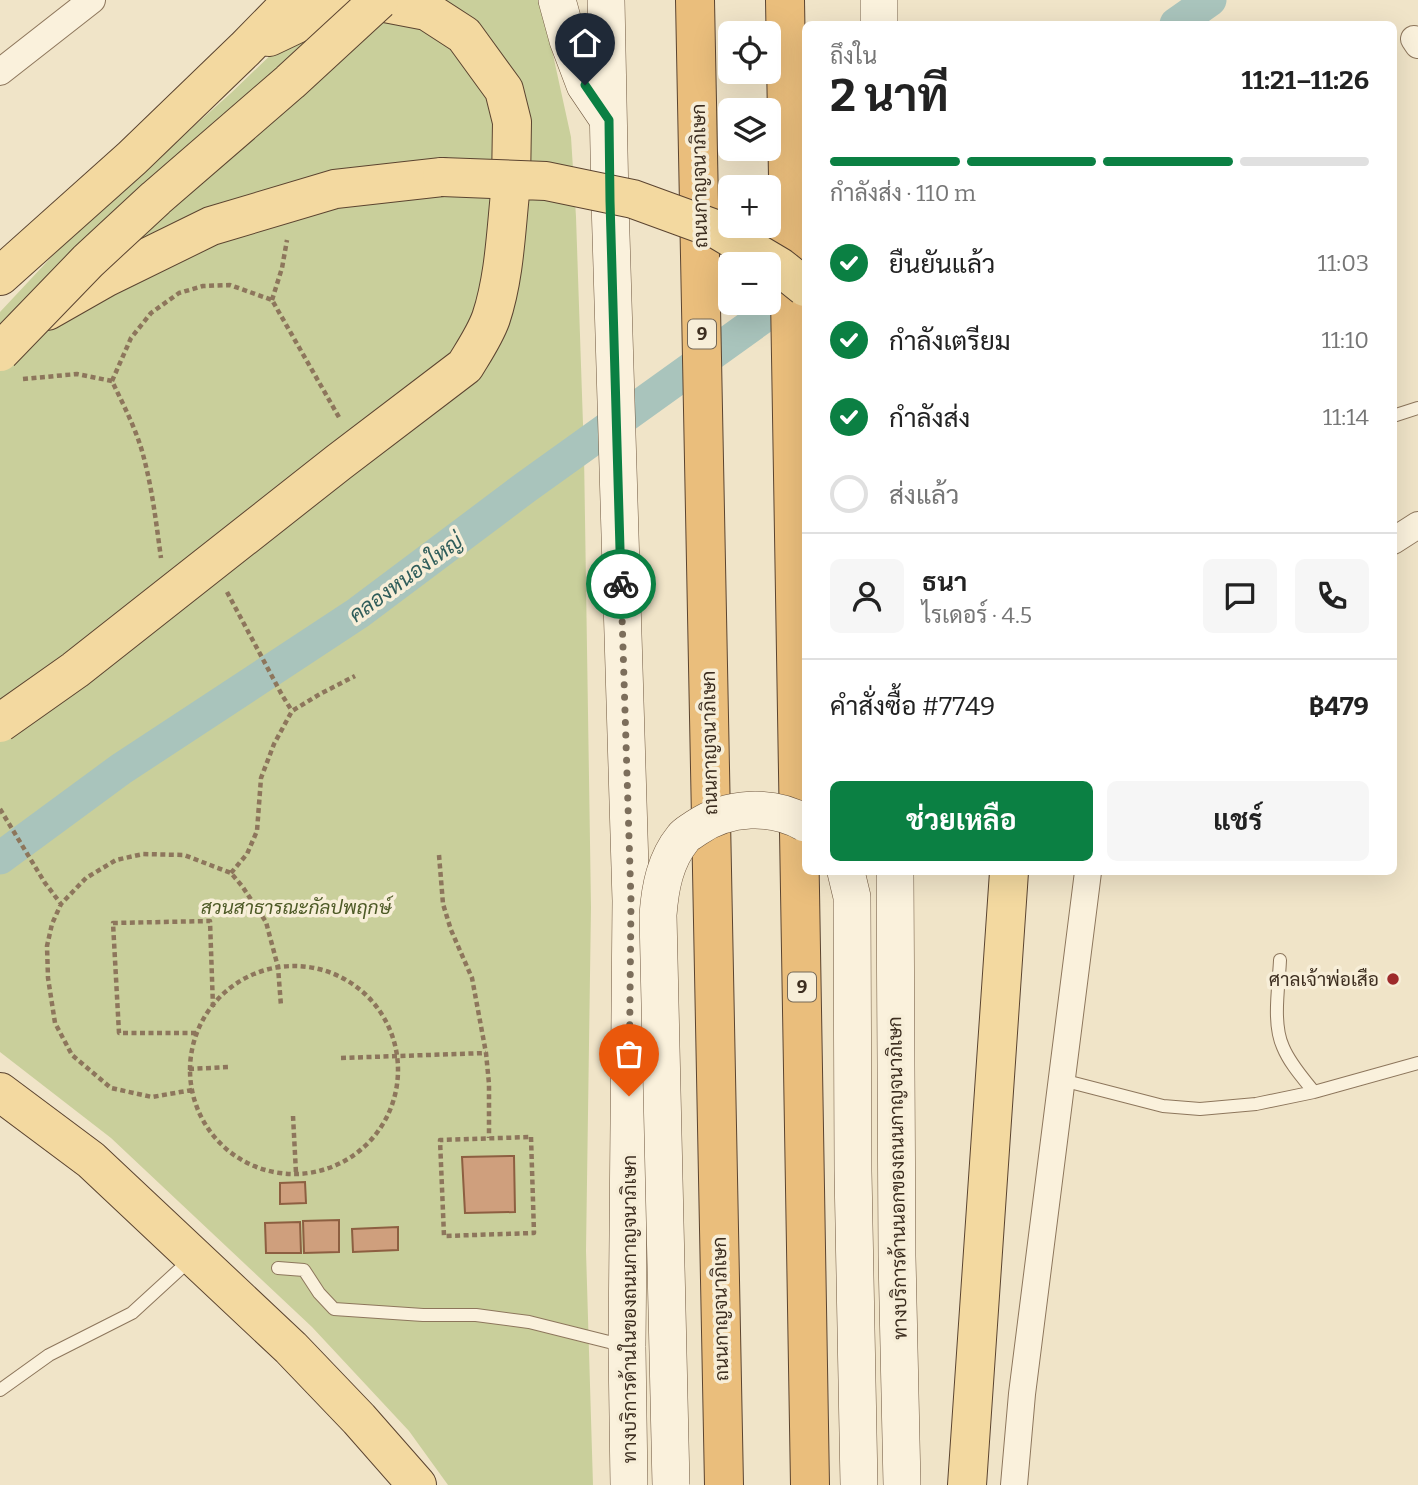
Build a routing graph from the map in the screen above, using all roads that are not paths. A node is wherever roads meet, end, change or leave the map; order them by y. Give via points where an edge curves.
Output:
1 (92, 0) edge
2 (293, 0) edge
3 (379, 0) edge
4 (557, 0) edge
5 (606, 0) edge
6 (695, 0) edge
7 (785, 0) edge
8 (879, 0) edge
9 (879, 21) edge
10 (246, 49) junction
11 (0, 72) edge
12 (609, 120) junction
13 (0, 276) edge
14 (802, 285) edge
15 (0, 338) edge
16 (6, 369) edge
17 (1418, 408) edge
18 (1397, 415) edge
19 (1418, 525) edge
20 (1397, 538) edge
21 (0, 723) edge
22 (802, 821) edge
23 (847, 875) edge
24 (895, 875) edge
25 (1009, 875) edge
26 (1088, 875) edge
27 (1280, 960) dead end
28 (1418, 1063) edge
29 (1062, 1080) junction
30 (0, 1091) edge
31 (1314, 1092) junction
32 (194, 1257) junction
33 (278, 1268) dead end
34 (627, 1347) junction
35 (0, 1390) edge
36 (416, 1485) edge
37 (629, 1485) edge
38 (671, 1485) edge
39 (724, 1485) edge
40 (810, 1485) edge
41 (859, 1485) edge
42 (902, 1485) edge
43 (967, 1485) edge
44 (1014, 1485) edge

1 - 11 street
2 - 10 main road
3 - 16 main road, bridge via 88,261
4 - 12 main road via 585,85
5 - 12 main road, ทางบริการด้านในของถนนกาญจนาภิเษก
6 - 39 highway, ถนนกาญจนาภิเษก / 9
7 - 40 highway, 9
8 - 9 main road
10 - 13 main road
10 - 21 main road, bridge via 311,17 380,2 427,11 464,35 504,90 512,122 512,184 491,320 465,366 75,670
12 - 34 main road, ทางบริการด้านในของถนนกาญจนาภิเษก via 631,901
14 - 15 main road, bridge via 718,230 633,199 546,181 442,177 335,189 212,226 105,278
17 - 18 lane
19 - 20 street
22 - 38 main road, bridge via 774,811 742,810 706,821 684,836 666,867 660,892
23 - 41 main road via 852,897
24 - 42 main road, ทางบริการด้านนอกของถนนกาญจนาภิเษก
25 - 43 main road
26 - 29 street
27 - 31 lane via 1277,1022 1282,1046
28 - 31 lane
29 - 31 lane via 1163,1106 1200,1109
29 - 44 street
30 - 32 main road via 91,1160
32 - 35 lane via 132,1313 49,1355
32 - 36 main road via 291,1348
33 - 34 lane via 304,1270 334,1309 476,1315 529,1322
34 - 37 main road, ทางบริการด้านในของถนนกาญจนาภิเษก

